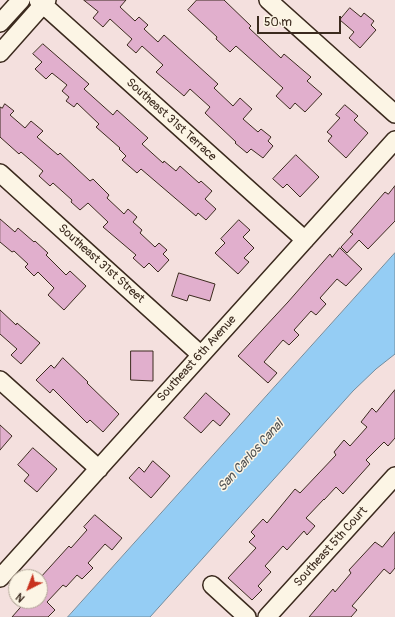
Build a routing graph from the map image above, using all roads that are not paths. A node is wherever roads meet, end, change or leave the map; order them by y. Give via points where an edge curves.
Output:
1 (21, 0) edge
2 (268, 0) edge
3 (43, 2) edge
4 (0, 23) edge
5 (0, 53) edge
6 (395, 114) edge
7 (395, 140) edge
8 (0, 173) edge
9 (305, 240) junction
10 (201, 355) junction
11 (0, 380) edge
12 (99, 469) junction
13 (395, 476) edge
14 (0, 578) edge
15 (212, 585) dead end
16 (247, 617) edge
17 (267, 617) edge

1 - 4 street
2 - 6 street
3 - 5 street
3 - 9 street, Southeast 31st Terrace
7 - 9 street, Southeast 6th Avenue
8 - 10 street, Southeast 31st Street
9 - 10 street, Southeast 6th Avenue
10 - 12 street, Southeast 6th Avenue
11 - 12 street
12 - 14 street, Southeast 6th Avenue
13 - 17 street, Southeast 5th Court
15 - 16 street

